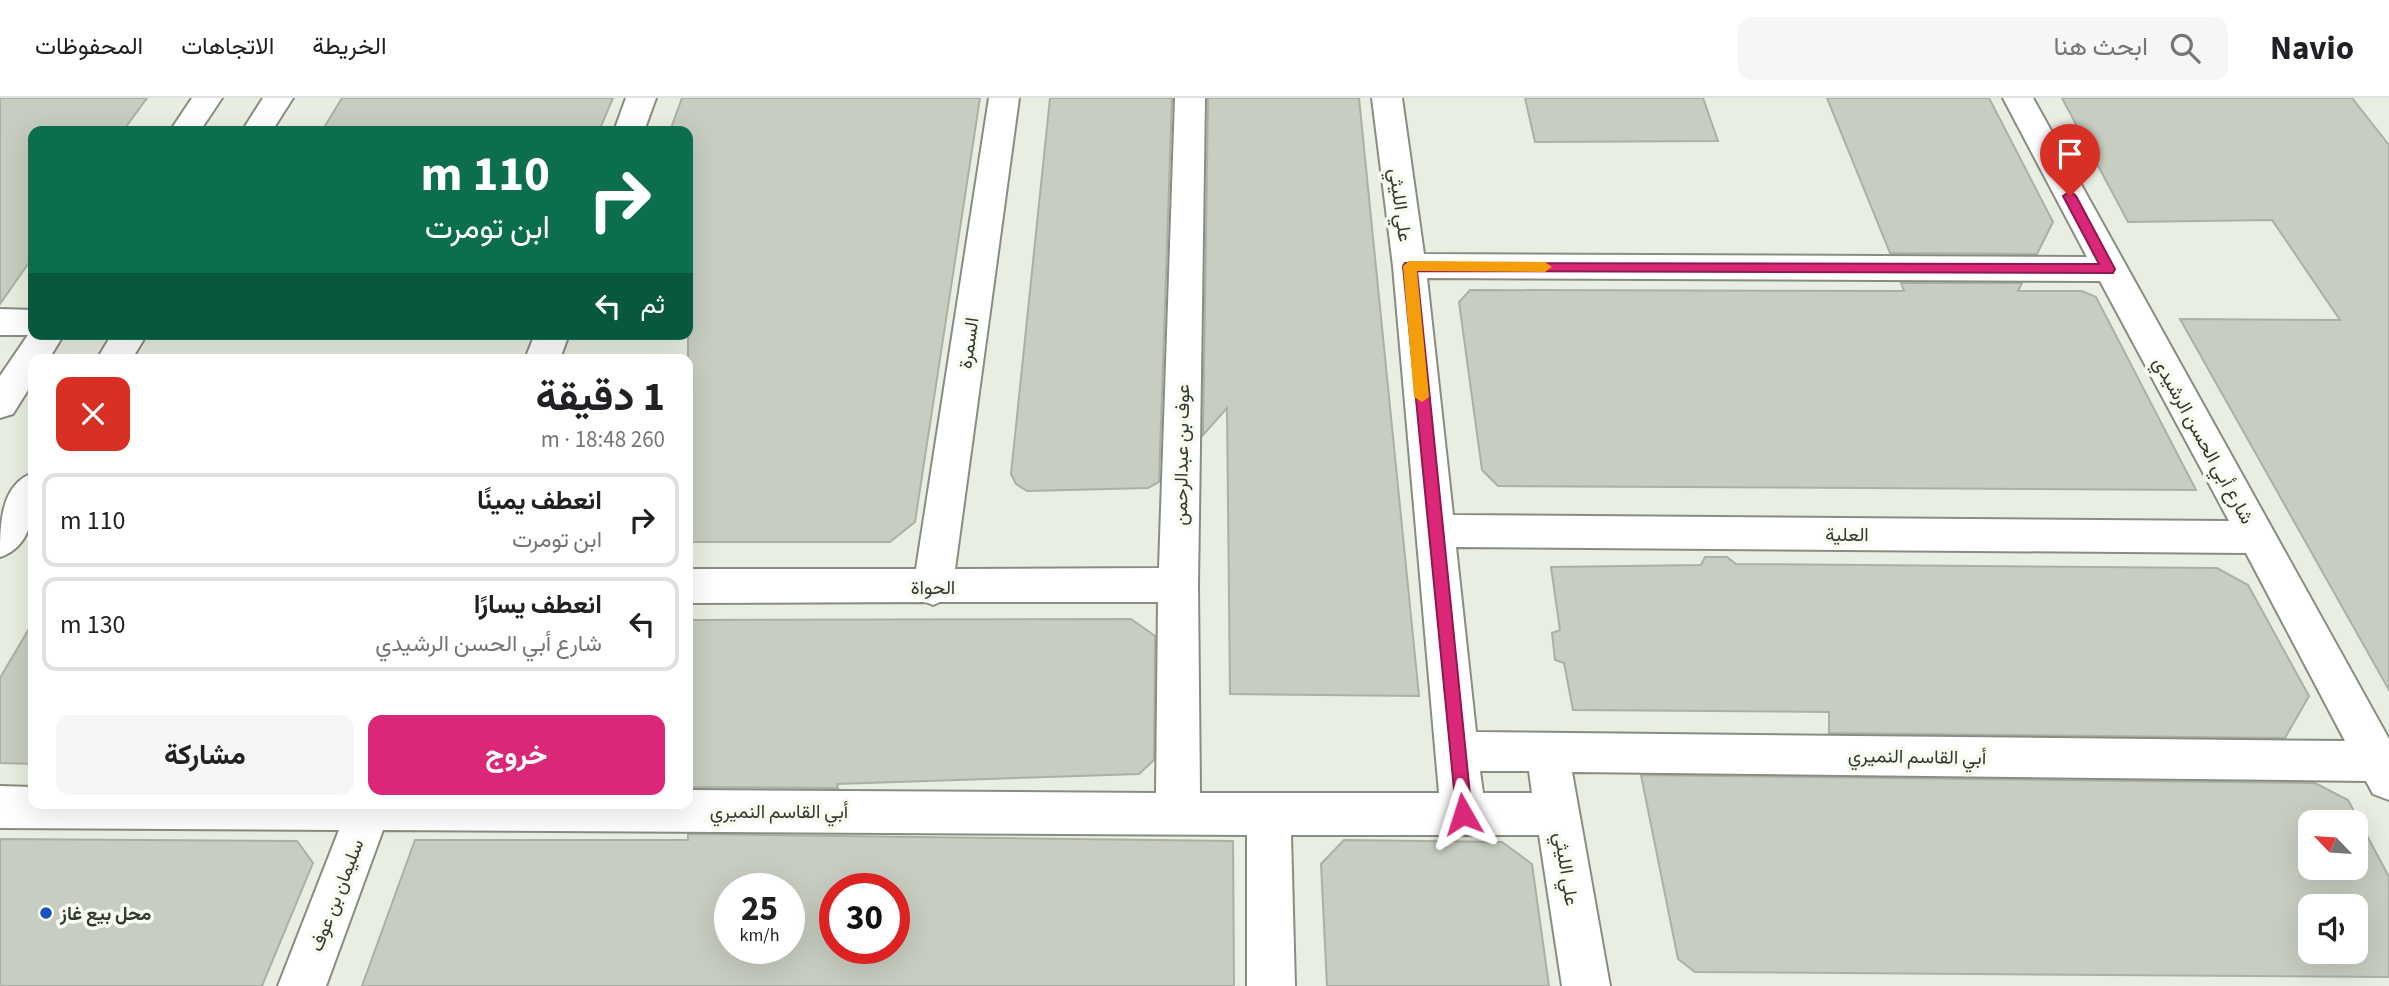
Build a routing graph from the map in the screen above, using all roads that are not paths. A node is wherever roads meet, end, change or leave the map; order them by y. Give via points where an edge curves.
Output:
1 (207, 98) edge
2 (278, 98) edge
3 (641, 98) edge
4 (1004, 98) edge
5 (1190, 98) edge
6 (1387, 98) edge
7 (2018, 98) edge
8 (188, 126) edge
9 (260, 126) edge
10 (631, 126) edge
11 (1409, 266) junction
12 (2108, 269) junction
13 (0, 322) edge
14 (28, 322) edge
15 (28, 362) edge
16 (0, 404) edge
17 (28, 496) edge
18 (1435, 531) junction
19 (2259, 537) junction
20 (0, 541) edge
21 (1178, 585) junction
22 (693, 586) edge
23 (933, 587) junction
24 (2372, 720) edge
25 (1456, 751) junction
26 (1547, 752) junction
27 (2384, 772) edge
28 (0, 807) edge
29 (28, 807) edge
30 (368, 809) edge
31 (639, 809) edge
32 (1178, 813) junction
33 (1269, 814) junction
34 (1463, 814) junction
35 (1557, 814) junction
36 (302, 986) edge
37 (1271, 986) edge
38 (1586, 986) edge

1 - 8 street
2 - 9 street
3 - 10 street
4 - 23 street, السمرة
5 - 21 street, عوف بن عبدالرحمن
6 - 11 street, علي الليثي
7 - 12 street, شارع أبي الحسن الرشيدي
11 - 12 street
11 - 18 street, علي الليثي
12 - 19 street, شارع أبي الحسن الرشيدي
13 - 14 street
15 - 16 street
17 - 20 street
18 - 19 street, العلية
18 - 25 street, علي الليثي
19 - 24 street, شارع أبي الحسن الرشيدي
21 - 23 street, الحواة
21 - 32 street, عوف بن عبدالرحمن
22 - 23 street, الحواة
24 - 27 street, شارع أبي الحسن الرشيدي
25 - 26 street, أبي القاسم النميري
25 - 34 street, علي الليثي
26 - 27 street, أبي القاسم النميري
26 - 35 street, علي الليثي
28 - 29 street, أبي القاسم النميري
30 - 36 street, سليمان بن عوف
31 - 32 street, أبي القاسم النميري
32 - 33 street, أبي القاسم النميري
33 - 34 street, أبي القاسم النميري
33 - 37 street
34 - 35 street, أبي القاسم النميري
35 - 38 street, علي الليثي

